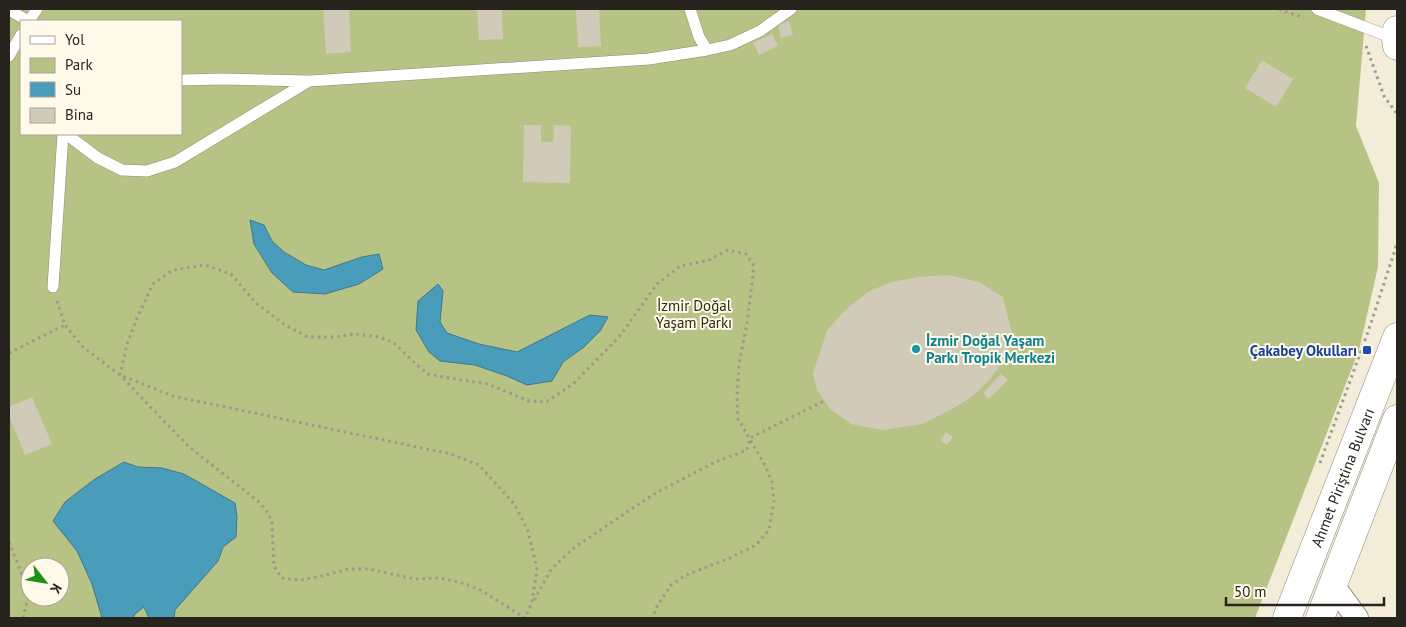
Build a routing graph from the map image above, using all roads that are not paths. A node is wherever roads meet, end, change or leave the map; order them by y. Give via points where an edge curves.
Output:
1 (37, 9) edge
2 (690, 9) edge
3 (791, 9) edge
4 (1317, 9) edge
5 (9, 10) edge
6 (26, 20) edge
7 (29, 20) edge
8 (20, 37) edge
9 (1397, 38) edge
10 (707, 50) junction
11 (9, 56) edge
12 (182, 80) edge
13 (310, 81) junction
14 (64, 135) edge
15 (65, 135) edge
16 (53, 287) road end
17 (1397, 337) edge
18 (1397, 419) edge
19 (1333, 586) junction
20 (1287, 618) edge
21 (1320, 618) edge
22 (1357, 618) edge

1 - 7 lane
2 - 10 lane
3 - 10 lane via 760,31 730,45
4 - 9 lane
5 - 6 lane
8 - 11 lane
10 - 13 lane via 649,59
12 - 13 lane
13 - 15 lane via 175,162 147,171 122,170
14 - 16 lane
17 - 20 main road, Ahmet Piriştina Bulvarı
18 - 19 main road, Ahmet Piriştina Bulvarı
19 - 21 main road, Ahmet Piriştina Bulvarı
19 - 22 street

